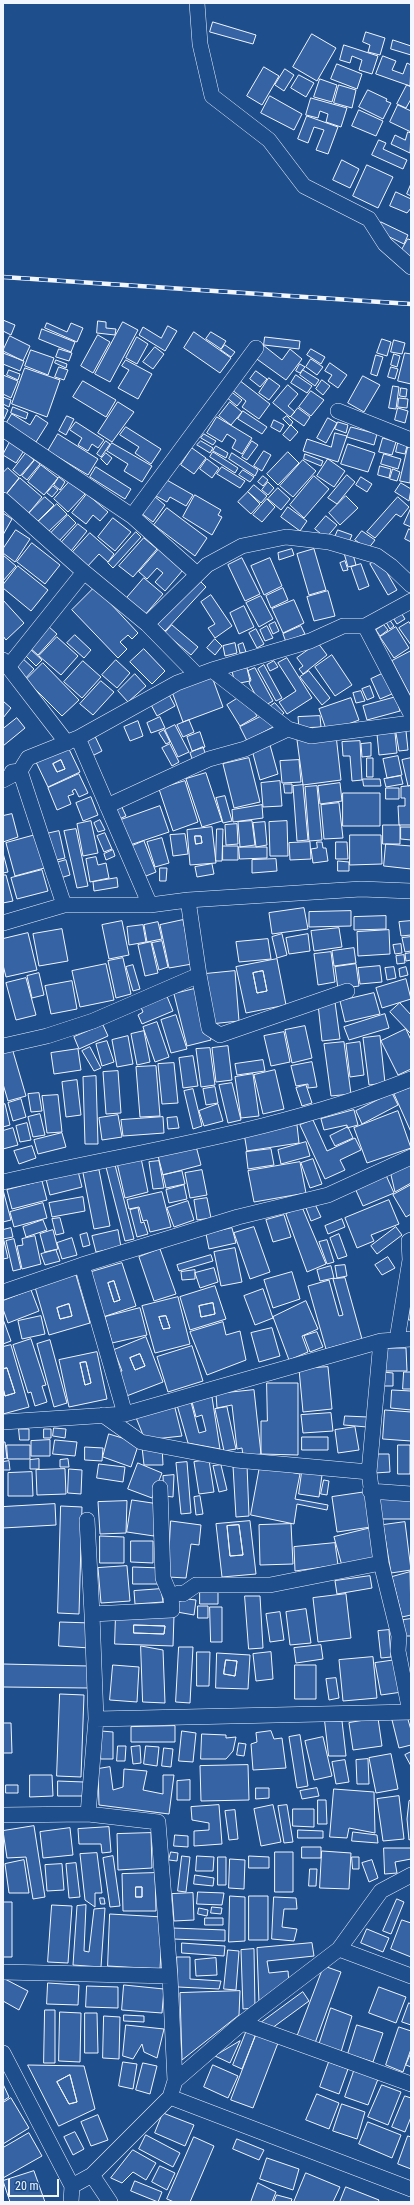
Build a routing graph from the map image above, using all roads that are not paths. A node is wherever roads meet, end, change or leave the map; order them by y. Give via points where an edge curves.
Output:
1 (197, 3) edge
2 (411, 267) edge
3 (256, 348) dead end
4 (338, 411) dead end
5 (3, 429) edge
6 (411, 440) edge
7 (3, 500) edge
8 (132, 516) junction
9 (84, 572) junction
10 (197, 574) junction
11 (411, 585) edge
12 (411, 601) edge
13 (148, 624) junction
14 (365, 626) junction
15 (6, 663) edge
16 (212, 670) junction
17 (197, 675) junction
18 (411, 714) edge
19 (411, 723) edge
20 (288, 729) junction
21 (72, 740) junction
22 (20, 771) junction
23 (3, 773) edge
24 (3, 780) edge
25 (107, 806) junction
26 (411, 891) edge
27 (188, 900) junction
28 (150, 905) junction
29 (64, 906) junction
30 (3, 923) edge
31 (199, 976) junction
32 (347, 991) dead end
33 (3, 1046) edge
34 (411, 1079) edge
35 (411, 1157) edge
36 (3, 1182) edge
37 (411, 1240) edge
38 (82, 1265) junction
39 (3, 1292) edge
40 (404, 1339) edge
41 (381, 1341) junction
42 (125, 1414) junction
43 (103, 1415) junction
44 (3, 1422) edge
45 (369, 1472) junction
46 (160, 1488) dead end
47 (370, 1490) junction
48 (411, 1494) edge
49 (87, 1520) dead end
50 (381, 1563) junction
51 (171, 1597) junction
52 (92, 1614) junction
53 (405, 1650) edge
54 (411, 1712) edge
55 (96, 1719) junction
56 (88, 1814) junction
57 (3, 1815) edge
58 (411, 1875) edge
59 (339, 1949) junction
60 (3, 1972) edge
61 (170, 1976) junction
62 (411, 1976) edge
63 (242, 2023) junction
64 (3, 2053) edge
65 (175, 2081) junction
66 (411, 2084) edge
67 (170, 2097) junction
68 (92, 2174) junction
69 (72, 2186) junction
70 (411, 2189) edge
71 (71, 2202) edge
72 (110, 2202) edge

1 - 2 street via 200,44 212,96 268,140 304,186 369,219 385,244
3 - 8 street
4 - 6 street
5 - 8 street
7 - 9 street
8 - 10 street
9 - 13 street
9 - 15 street
10 - 11 street via 207,565 242,546 286,537 301,537 377,556 392,566
10 - 13 street
12 - 14 street
13 - 17 street
14 - 16 street via 343,626 310,642
14 - 18 street
15 - 21 street
16 - 17 street
16 - 20 street
17 - 21 street via 176,683
19 - 20 street via 311,736
20 - 25 street via 245,749 209,759
21 - 22 street via 28,758
21 - 25 street
22 - 23 street
22 - 24 street
22 - 29 street
25 - 28 street
26 - 27 street via 361,888
27 - 28 street
27 - 31 street
28 - 29 street
29 - 30 street
31 - 32 street via 209,1028 220,1035
31 - 33 street via 93,1021 47,1036
34 - 36 street via 366,1097 303,1115 153,1151
35 - 38 street via 328,1195 238,1216
37 - 40 street
38 - 39 street
38 - 42 street
40 - 41 street
41 - 42 street
41 - 45 street
42 - 43 street
43 - 44 street
43 - 45 street via 141,1442 236,1460
45 - 47 street
46 - 51 street via 163,1578
47 - 48 street
47 - 50 street
49 - 52 street
50 - 51 street via 270,1585 196,1585 184,1594 179,1593
50 - 53 street via 399,1636
51 - 52 street via 172,1610
52 - 55 street
53 - 54 street
54 - 55 street
55 - 56 street
56 - 57 street
56 - 61 street via 158,1822
58 - 59 street via 381,1891
59 - 62 street
59 - 63 street
60 - 61 street
61 - 65 street
63 - 65 street
63 - 66 street
64 - 69 street
65 - 67 street
67 - 68 street
67 - 70 street
68 - 69 street
68 - 72 street
69 - 71 street

